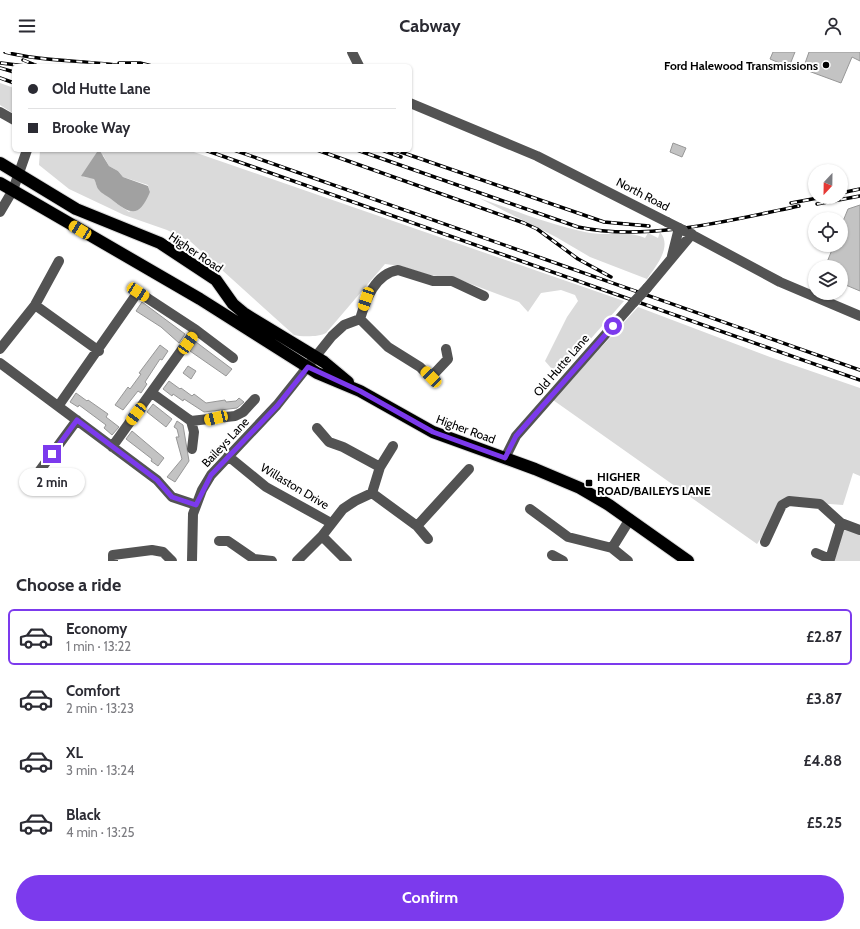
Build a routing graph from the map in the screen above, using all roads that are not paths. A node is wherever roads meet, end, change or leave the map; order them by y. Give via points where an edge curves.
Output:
1 (352, 52) edge
2 (358, 64) edge
3 (412, 104) edge
4 (0, 112) edge
5 (12, 119) edge
6 (26, 152) edge
7 (0, 163) edge
8 (20, 175) junction
9 (0, 183) edge
10 (13, 190) junction
11 (0, 212) edge
12 (683, 231) junction
13 (672, 256) junction
14 (59, 261) dead end
15 (484, 296) dead end
16 (35, 305) junction
17 (860, 316) edge
18 (360, 318) junction
19 (196, 330) junction
20 (0, 349) edge
21 (446, 349) dead end
22 (99, 351) junction
23 (316, 357) junction
24 (233, 358) dead end
25 (0, 363) edge
26 (308, 367) junction
27 (360, 391) junction
28 (152, 393) junction
29 (255, 399) dead end
30 (59, 405) junction
31 (77, 420) junction
32 (191, 421) junction
33 (317, 428) dead end
34 (393, 446) dead end
35 (112, 447) junction
36 (192, 449) dead end
37 (228, 456) junction
38 (505, 458) junction
39 (380, 467) junction
40 (469, 469) dead end
41 (35, 477) dead end
42 (372, 493) junction
43 (196, 505) junction
44 (530, 508) dead end
45 (630, 519) junction
46 (331, 523) junction
47 (840, 523) junction
48 (417, 526) junction
49 (860, 530) edge
50 (322, 536) junction
51 (428, 539) dead end
52 (219, 541) dead end
53 (765, 542) dead end
54 (612, 548) junction
55 (816, 552) dead end
56 (113, 558) edge
57 (172, 561) edge
58 (192, 561) edge
59 (272, 561) edge
60 (297, 561) edge
61 (347, 561) edge
62 (628, 561) edge
63 (688, 561) edge

1 - 2 street
3 - 12 street, North Road, bridge via 537,156
4 - 5 street
6 - 8 street
7 - 8 highway, Higher Road
8 - 10 street
8 - 23 highway, Higher Road via 76,209 160,243 216,280 233,304 245,314
9 - 10 highway, Higher Road
10 - 11 street
10 - 26 highway, Higher Road via 200,299
12 - 13 street, Old Hutte Lane
12 - 13 street, Old Hutte Lane
12 - 17 street, North Road via 780,282
13 - 38 street, Old Hutte Lane, bridge via 647,288 516,436
14 - 16 street
15 - 18 street via 452,281 433,281 398,270 384,277 368,294
16 - 20 street
16 - 22 street
18 - 21 street via 388,347 420,367 433,380 448,359
18 - 23 street, Baileys Lane via 344,325
19 - 22 street via 138,292
19 - 24 street
19 - 28 street
22 - 30 street
23 - 26 street, Baileys Lane
23 - 27 highway, Higher Road
25 - 30 street
26 - 27 highway, Higher Road
26 - 37 street, Baileys Lane via 277,406
27 - 38 highway, Higher Road via 433,432
28 - 32 street
28 - 35 street
29 - 32 street via 243,412 235,416
30 - 31 street
31 - 35 street
31 - 41 street
32 - 36 street via 194,432
33 - 39 street via 329,442 343,446
34 - 39 street
35 - 43 street via 157,480 172,497
37 - 43 street, Baileys Lane via 211,475
37 - 46 street, Willaston Drive via 266,487
38 - 45 highway, Higher Road via 580,488
39 - 42 street
40 - 48 street
42 - 46 street via 343,509
42 - 48 street
43 - 58 street, Baileys Lane via 192,531
44 - 54 street via 568,537
45 - 54 street
45 - 63 highway, Higher Road
46 - 50 street
47 - 49 street
47 - 53 street via 820,504 789,501 782,505
47 - 55 street via 830,559
48 - 51 street
50 - 60 street
50 - 61 street
52 - 59 street via 228,542 254,559
54 - 62 street
56 - 57 street via 152,550 163,552

